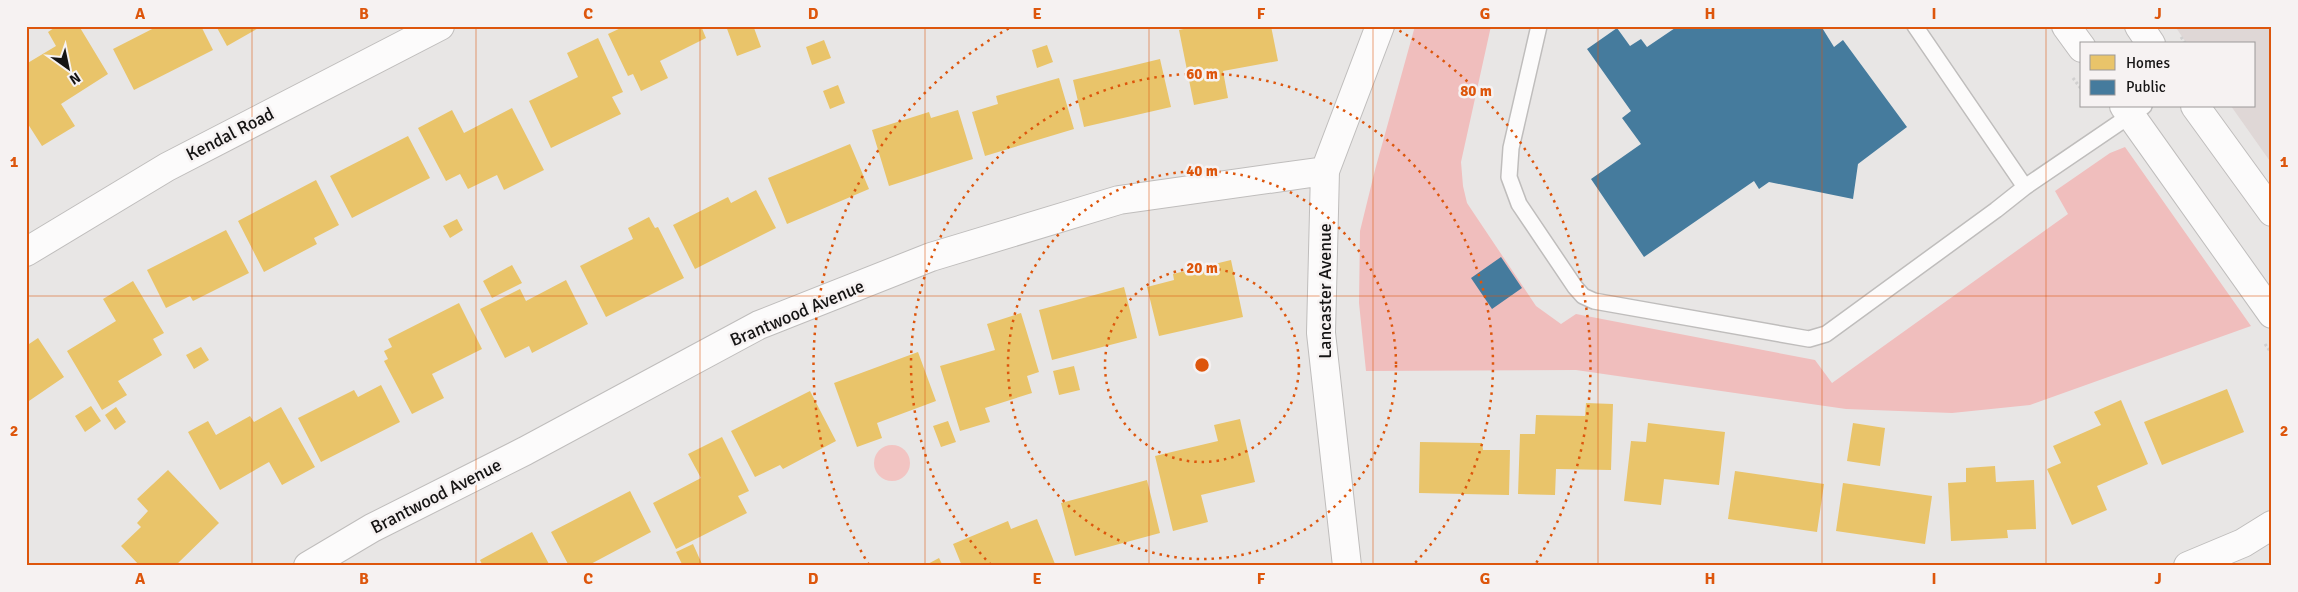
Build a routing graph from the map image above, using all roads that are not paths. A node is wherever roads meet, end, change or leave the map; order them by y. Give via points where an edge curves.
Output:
1 (440, 26) edge
2 (1380, 26) edge
3 (1539, 26) edge
4 (1915, 26) edge
5 (2066, 26) edge
6 (2139, 26) edge
7 (2150, 42) edge
8 (2080, 45) edge
9 (2197, 108) edge
10 (2133, 109) edge
11 (1325, 171) junction
12 (2026, 186) junction
13 (2272, 212) edge
14 (26, 252) edge
15 (2272, 314) edge
16 (2272, 525) edge
17 (308, 566) edge
18 (1347, 566) edge
19 (2188, 566) edge

1 - 14 street, Kendal Road via 167,167
2 - 11 street, Lancaster Avenue
3 - 12 lane via 1511,148 1509,177 1519,204 1570,280 1583,296 1594,301 1809,339 1826,334
4 - 12 lane
5 - 8 street
6 - 7 street
9 - 13 street
10 - 12 lane
10 - 15 street
11 - 17 street, Brantwood Avenue via 1119,200 922,261 759,325 372,528
11 - 18 street, Lancaster Avenue via 1321,333
16 - 19 street via 2243,544

